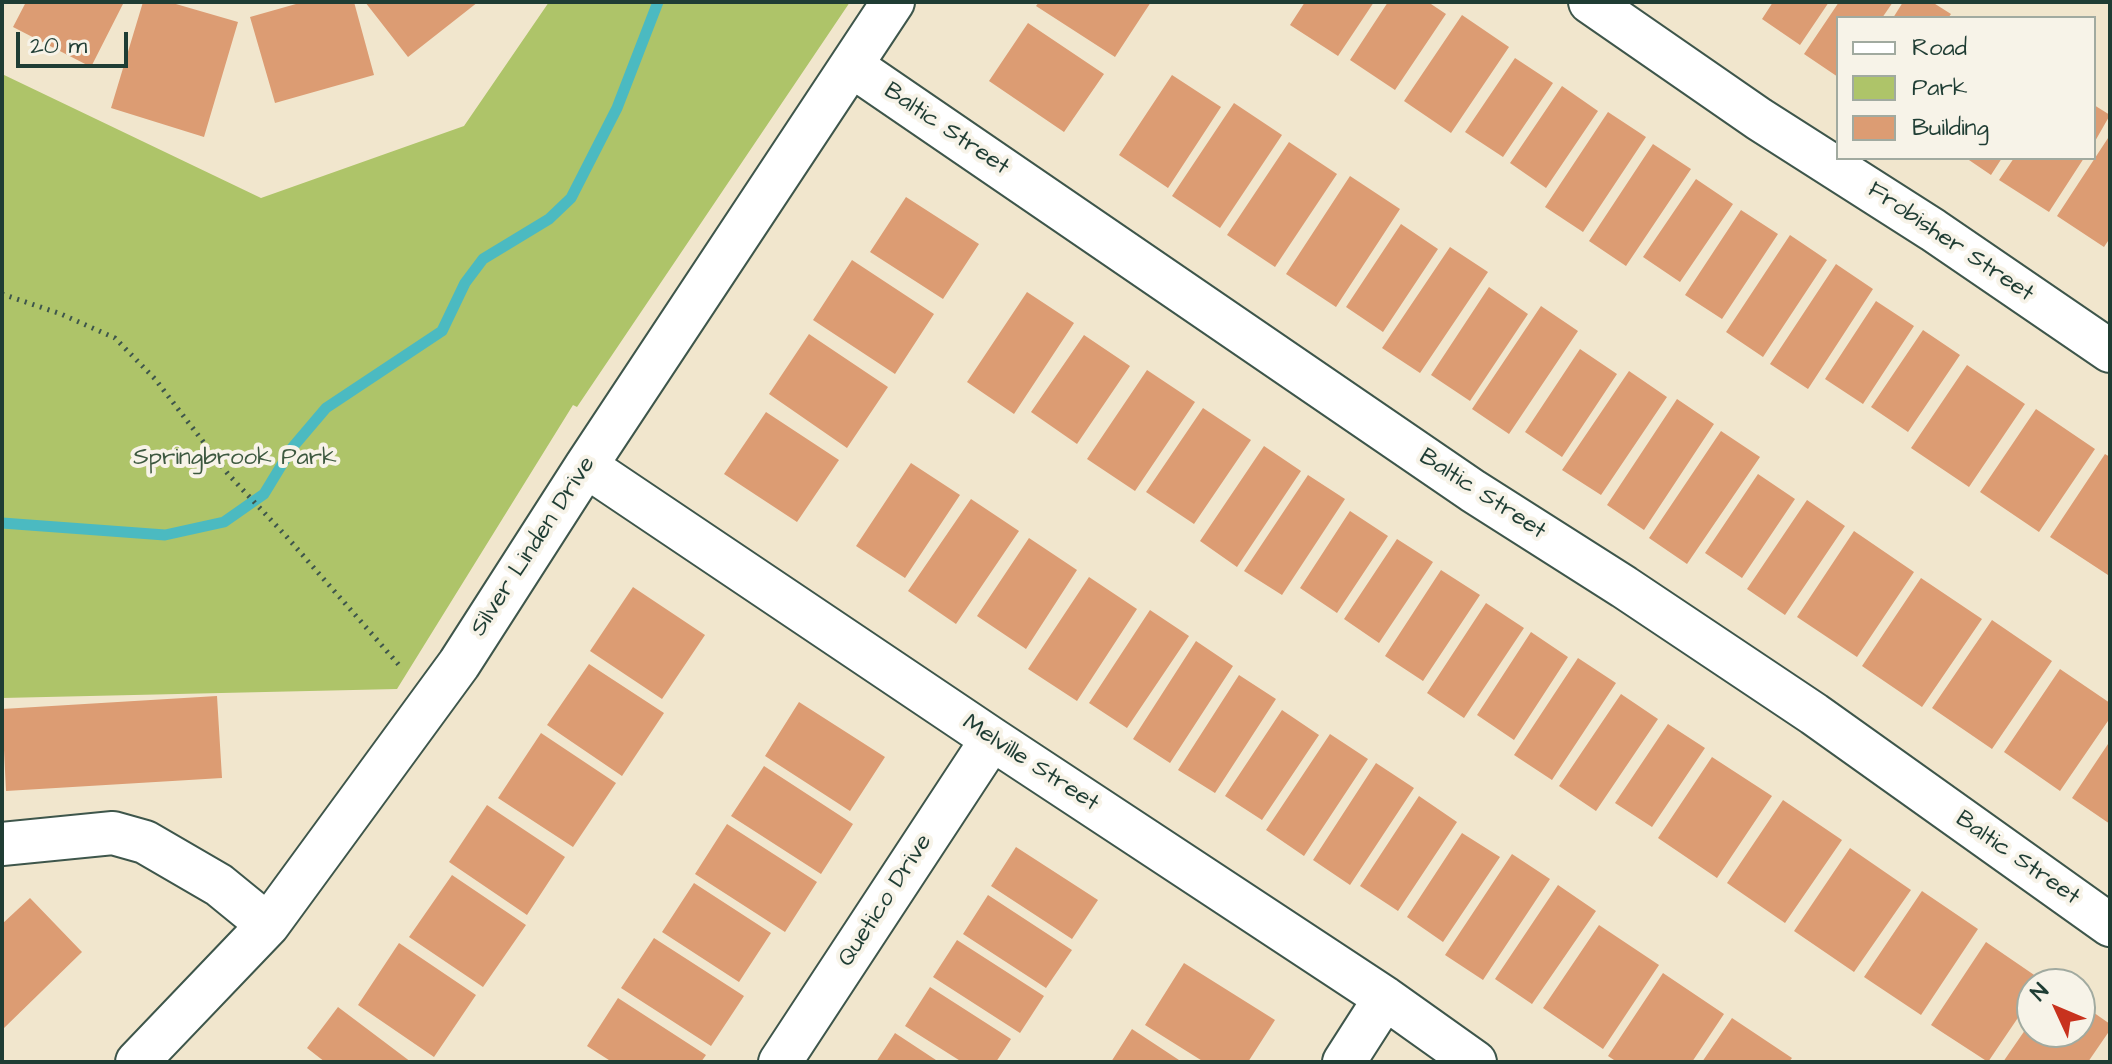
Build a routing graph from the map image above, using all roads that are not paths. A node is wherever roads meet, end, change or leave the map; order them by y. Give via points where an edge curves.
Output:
1 (893, 2) edge
2 (1590, 2) edge
3 (852, 66) junction
4 (2110, 351) edge
5 (586, 466) junction
6 (992, 739) junction
7 (2, 844) edge
8 (268, 925) junction
9 (2110, 925) edge
10 (1385, 998) junction
11 (137, 1062) edge
12 (780, 1062) edge
13 (1344, 1062) edge
14 (1475, 1062) edge

1 - 3 street, Silver Linden Drive
2 - 4 street, Frobisher Street
3 - 5 street, Silver Linden Drive
3 - 9 street, Baltic Street via 1473,491 1814,714
5 - 6 street, Melville Street
5 - 8 street, Silver Linden Drive via 459,664
6 - 10 street, Melville Street
6 - 12 street, Quetico Drive
7 - 8 street via 113,833 145,842 219,885
8 - 11 street, Silver Linden Drive
10 - 13 street
10 - 14 street, Melville Street

